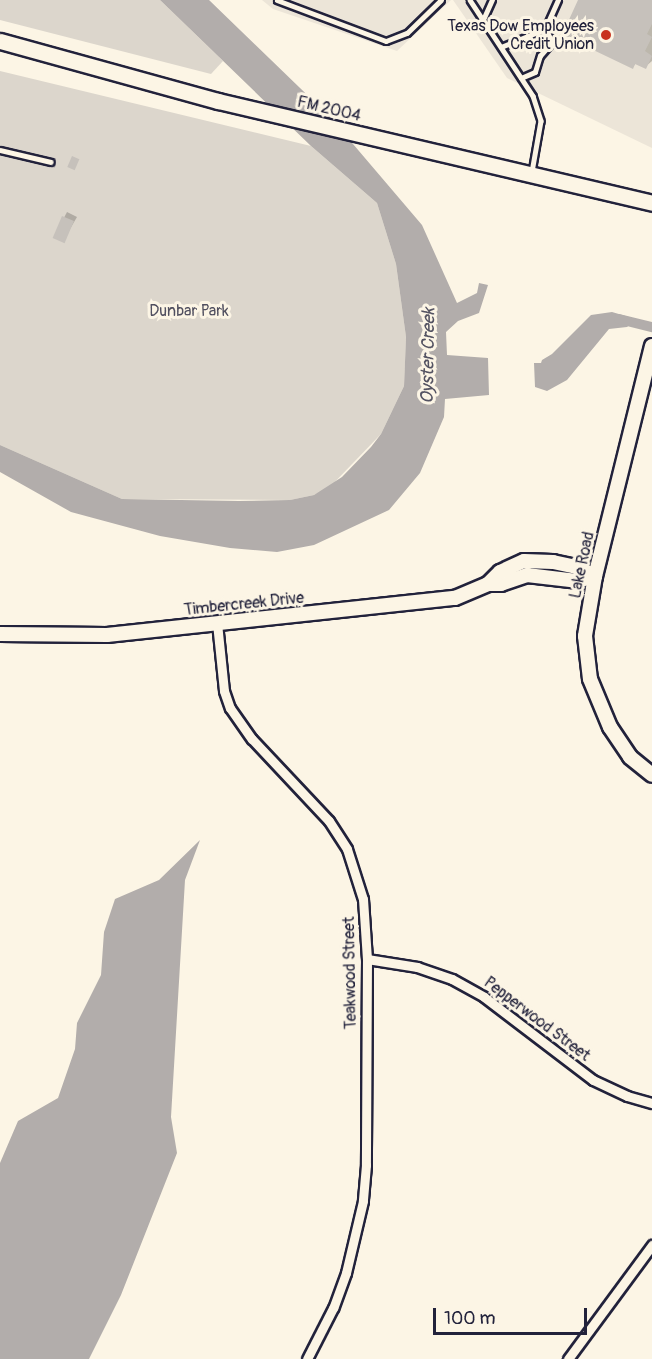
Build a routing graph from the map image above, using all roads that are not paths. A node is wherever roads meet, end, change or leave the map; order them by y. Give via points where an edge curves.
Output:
1 (277, 0) edge
2 (441, 0) edge
3 (470, 0) edge
4 (492, 0) edge
5 (558, 0) edge
6 (483, 20) junction
7 (545, 29) junction
8 (0, 41) edge
9 (501, 47) junction
10 (521, 78) junction
11 (0, 150) edge
12 (51, 162) dead end
13 (531, 175) junction
14 (636, 199) junction
15 (652, 203) edge
16 (652, 213) edge
17 (651, 355) edge
18 (595, 576) junction
19 (217, 623) junction
20 (0, 634) edge
21 (652, 775) edge
22 (367, 959) junction
23 (652, 1103) edge
24 (652, 1245) edge
25 (307, 1359) edge
26 (568, 1359) edge

1 - 2 lane via 386,41 407,33
3 - 6 lane
4 - 6 lane
5 - 7 lane
6 - 9 lane
7 - 9 lane
7 - 10 lane via 552,42 540,56 535,72
8 - 13 main road, FM 2004 / FM 2004 via 218,101
9 - 10 lane
10 - 13 lane via 533,96 541,121
11 - 12 lane
13 - 14 main road, FM 2004 / FM 2004
14 - 15 main road, FM 2004 / FM 2004
14 - 16 main road
17 - 18 street, Lake Road
18 - 19 street, Timbercreek Drive via 553,562 524,561 500,572 488,584 455,598
18 - 21 street, Lake Road via 585,636 590,679 610,727 630,757
19 - 20 street, Timbercreek Drive via 107,635
19 - 22 street, Teakwood Street via 224,690 230,708 252,739 329,821 347,849 363,898
22 - 23 street, Pepperwood Street via 417,967 452,979 484,997 594,1080
22 - 25 street, Teakwood Street via 363,1202 346,1273
24 - 26 street

